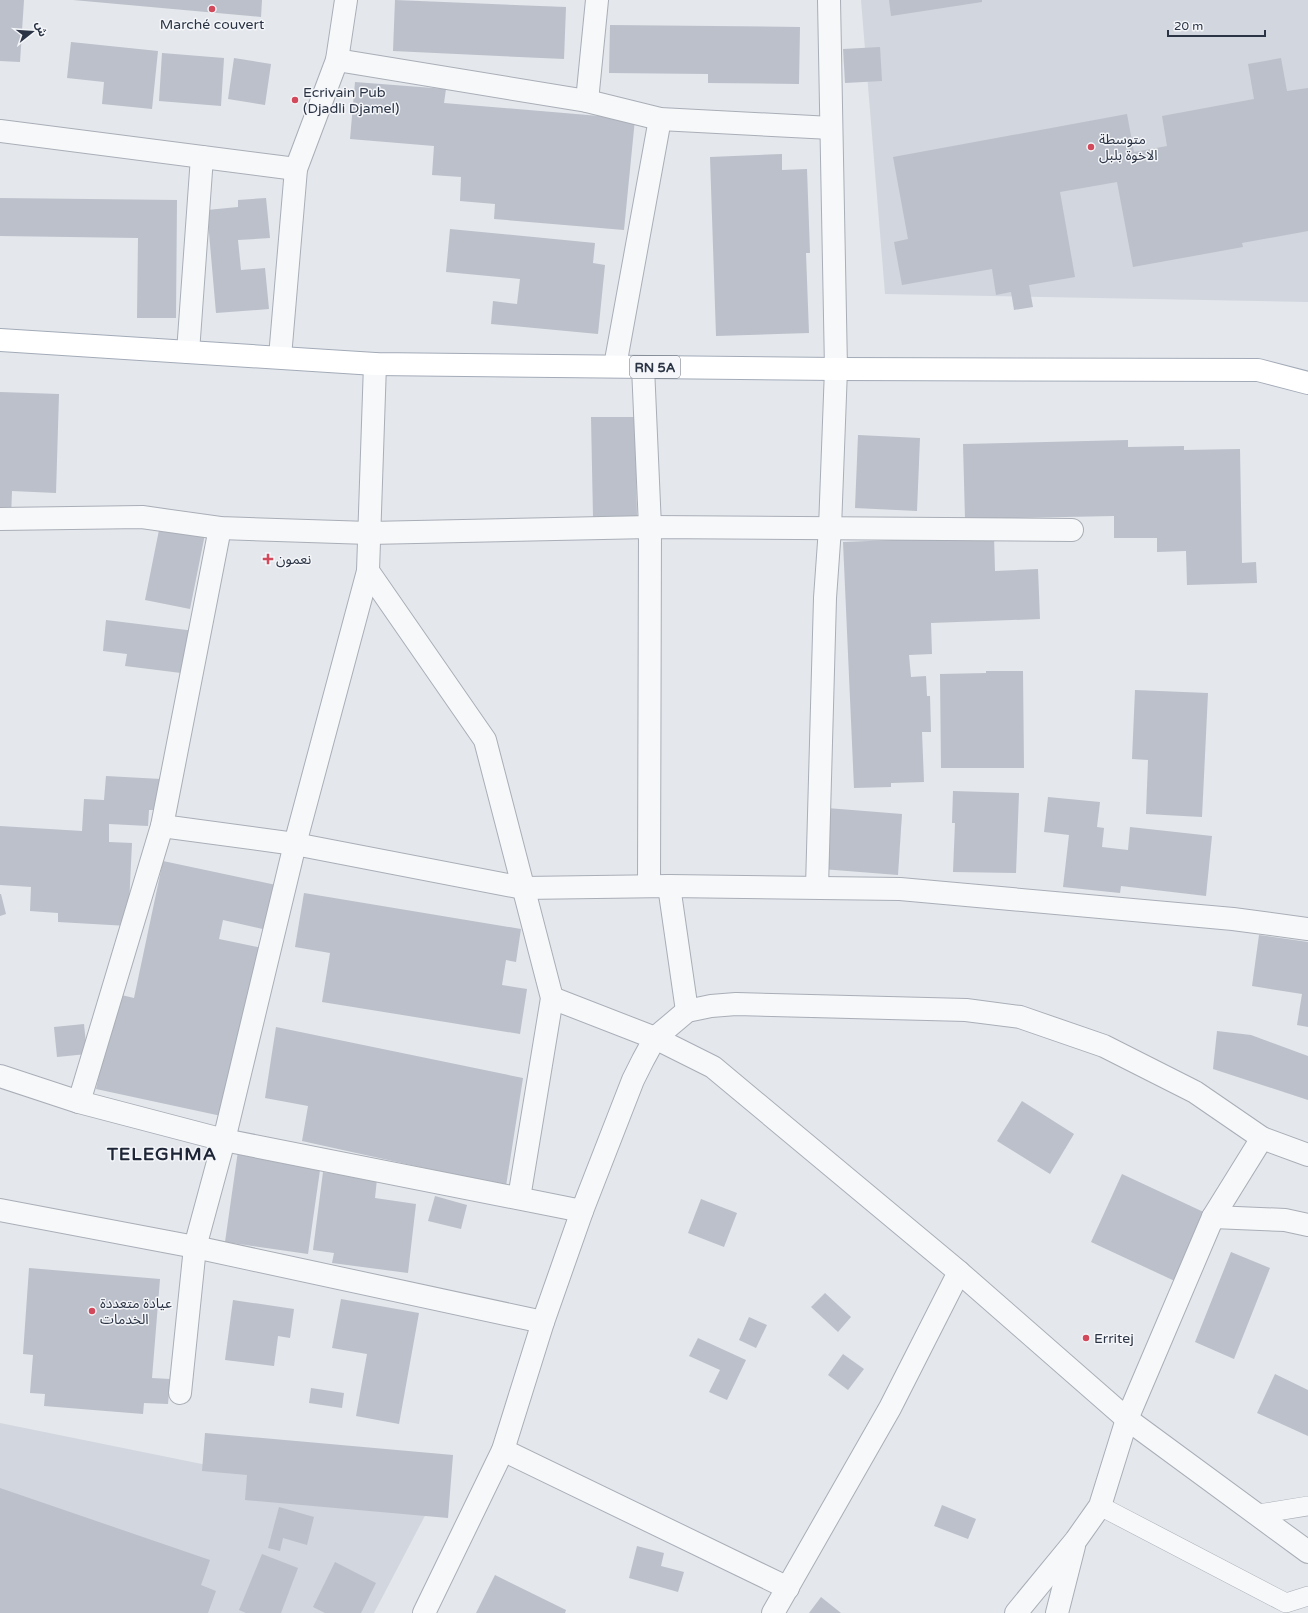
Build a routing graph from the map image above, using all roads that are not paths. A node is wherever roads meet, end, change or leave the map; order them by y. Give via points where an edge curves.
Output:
1 (346, 0) edge
2 (597, 0) edge
3 (829, 0) edge
4 (337, 60) junction
5 (587, 101) junction
6 (660, 119) junction
7 (831, 128) junction
8 (0, 131) edge
9 (202, 157) junction
10 (296, 169) junction
11 (0, 340) edge
12 (188, 352) junction
13 (280, 357) junction
14 (375, 364) junction
15 (615, 366) junction
16 (643, 367) junction
17 (836, 369) junction
18 (1308, 384) edge
19 (0, 519) edge
20 (650, 527) junction
21 (220, 528) junction
22 (830, 528) junction
23 (1072, 530) dead end
24 (369, 533) junction
25 (368, 571) junction
26 (162, 826) junction
27 (296, 844) junction
28 (659, 886) junction
29 (817, 887) junction
30 (523, 888) junction
31 (1308, 929) edge
32 (552, 998) junction
33 (687, 1011) junction
34 (655, 1038) junction
35 (0, 1076) edge
36 (79, 1102) junction
37 (1262, 1138) junction
38 (224, 1140) junction
39 (1308, 1155) edge
40 (519, 1198) junction
41 (0, 1210) edge
42 (582, 1211) junction
43 (1213, 1217) junction
44 (1308, 1225) edge
45 (195, 1246) junction
46 (959, 1272) junction
47 (543, 1322) junction
48 (180, 1393) dead end
49 (1127, 1419) junction
50 (503, 1450) junction
51 (1100, 1506) junction
52 (1308, 1506) edge
53 (1258, 1514) junction
54 (1076, 1540) junction
55 (1308, 1552) edge
56 (788, 1588) junction
57 (1308, 1596) edge
58 (424, 1613) edge
59 (773, 1613) edge
60 (1016, 1613) edge
61 (1057, 1613) edge

1 - 4 street
2 - 5 street
3 - 7 street
4 - 5 street
4 - 10 street
5 - 6 street
6 - 7 street
6 - 15 street
7 - 17 street
8 - 9 street
9 - 10 street
9 - 12 street
10 - 13 street
11 - 12 main road, RN 5A
12 - 13 main road, RN 5A
13 - 14 main road, RN 5A
14 - 15 main road, RN 5A
14 - 24 street
15 - 16 main road, RN 5A
16 - 17 main road, RN 5A
16 - 20 street
17 - 18 main road, RN 5A via 1258,370
17 - 22 street
19 - 21 street via 142,518
20 - 22 street
20 - 24 street
20 - 28 street
21 - 24 street
21 - 26 street
22 - 23 street
22 - 29 street via 825,598
24 - 25 street
25 - 27 street
25 - 30 street via 485,740
26 - 27 street
26 - 36 street
27 - 30 street
27 - 38 street
28 - 29 street
28 - 30 street
28 - 33 street
29 - 31 street via 900,890 1233,919
30 - 32 street
32 - 34 street
32 - 40 street
33 - 34 street
33 - 37 street via 736,1004 966,1010 1020,1016 1104,1046 1195,1092
34 - 42 street via 633,1080
34 - 46 street via 713,1067
35 - 36 street
36 - 38 street
37 - 39 street
37 - 43 street
38 - 40 street
38 - 45 street
40 - 42 street
41 - 45 street
42 - 47 street
43 - 44 street via 1285,1220
43 - 49 street
45 - 47 street
45 - 48 street
46 - 49 street
46 - 56 street via 890,1408
47 - 50 street
49 - 51 street
49 - 53 street
50 - 56 street
50 - 58 street
51 - 54 street
51 - 57 lane via 1286,1603
52 - 53 lane
53 - 55 street
54 - 60 street
54 - 61 street
56 - 59 street

